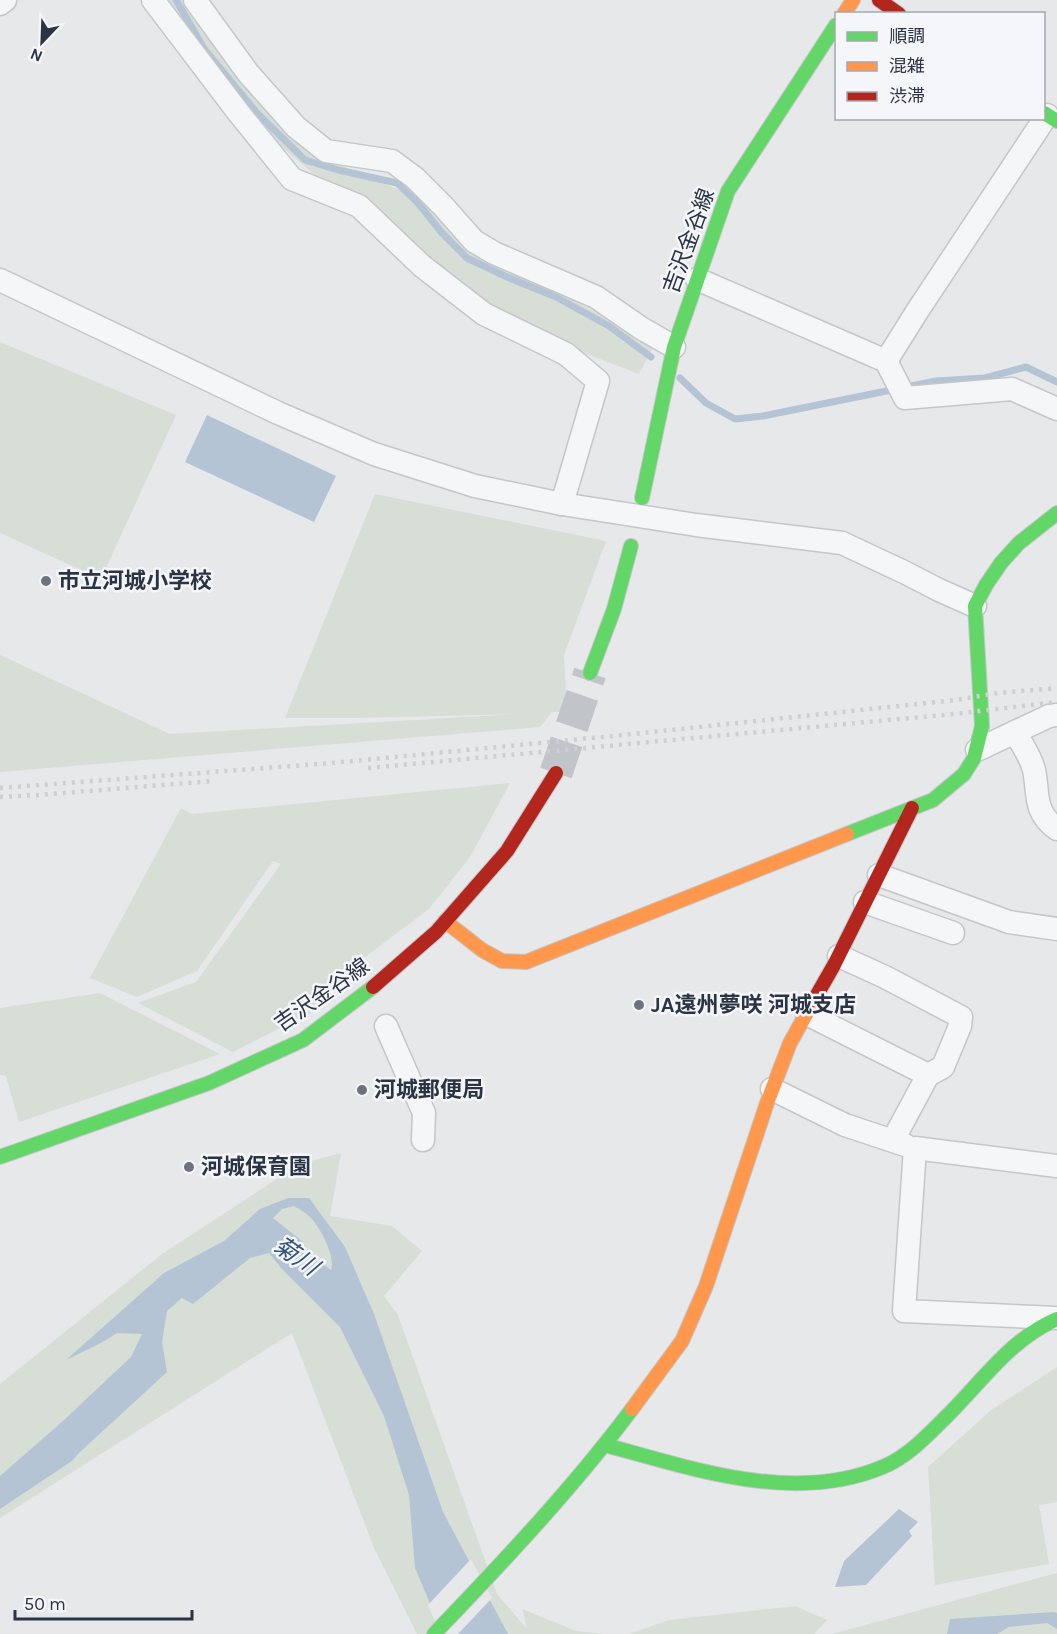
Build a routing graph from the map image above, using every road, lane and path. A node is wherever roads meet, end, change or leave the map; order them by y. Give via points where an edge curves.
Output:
1 (5, 0) edge
2 (153, 0) edge
3 (195, 0) edge
4 (879, 0) edge
5 (0, 4) edge
6 (895, 12) edge
7 (835, 28) edge
8 (1049, 116) edge
9 (698, 279) junction
10 (0, 280) edge
11 (674, 347) junction
12 (890, 367) junction
13 (1057, 409) edge
14 (642, 498) dead end
15 (562, 504) junction
16 (1057, 513) edge
17 (631, 546) dead end
18 (975, 606) junction
19 (590, 673) tunnel mouth
20 (1057, 715) edge
21 (1015, 732) junction
22 (977, 750) junction
23 (556, 773) tunnel mouth
24 (912, 808) junction
25 (1057, 829) edge
26 (879, 875) junction
27 (865, 902) junction
28 (445, 921) junction
29 (1057, 929) edge
30 (953, 933) dead end
31 (838, 956) junction
32 (807, 1014) junction
33 (386, 1026) dead end
34 (928, 1075) junction
35 (772, 1089) junction
36 (423, 1140) dead end
37 (893, 1140) junction
38 (915, 1148) junction
39 (0, 1157) edge
40 (1057, 1166) edge
41 (1057, 1319) edge
42 (605, 1445) junction
43 (434, 1634) edge

1 - 5 street
2 - 15 street via 292,178 359,206 422,266 484,314 566,354 598,381
3 - 11 street via 248,74 296,127 326,151 392,161 415,178 474,241 596,297
4 - 6 street
7 - 9 street, 吉沢金谷線 via 728,191
8 - 12 street via 918,310
9 - 11 street, 吉沢金谷線
9 - 12 street
10 - 15 street via 278,413 374,454 475,486
11 - 14 street, 吉沢金谷線
12 - 13 street via 905,398 1012,389
15 - 18 street via 842,543
16 - 18 street via 1001,563
17 - 19 street via 614,609
18 - 22 street via 982,726
20 - 21 street
21 - 22 street
21 - 25 street via 1034,768 1038,804 1048,823
22 - 24 street via 964,774 933,800
23 - 28 street, 吉沢金谷線 via 507,851
24 - 26 street
24 - 28 street via 526,962 502,961
26 - 27 street
26 - 29 street via 1009,922
27 - 30 street
27 - 31 street
28 - 39 street, 吉沢金谷線 via 369,991 303,1040 209,1083
31 - 32 street
31 - 34 street via 961,1017 943,1067
32 - 34 street
32 - 35 street via 790,1043
33 - 36 street via 424,1113
34 - 37 street
35 - 37 street via 845,1125
35 - 42 street via 706,1286 682,1341
37 - 38 street
38 - 40 street
38 - 41 street via 904,1311
41 - 42 street via 1019,1341 914,1446 886,1465 840,1481 791,1484 726,1476
42 - 43 street

